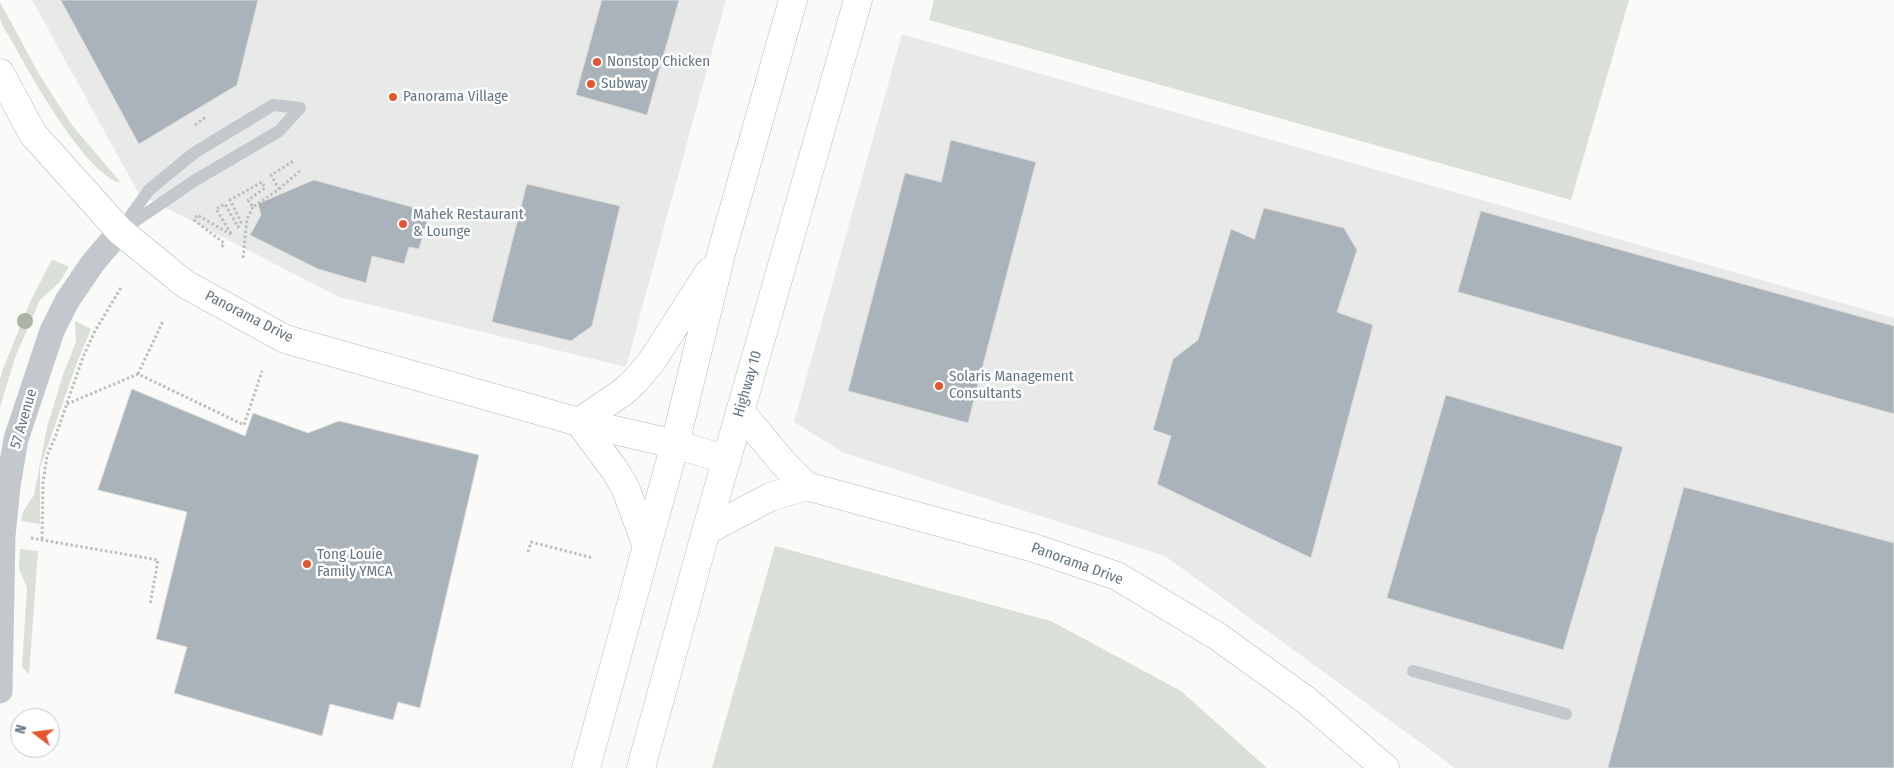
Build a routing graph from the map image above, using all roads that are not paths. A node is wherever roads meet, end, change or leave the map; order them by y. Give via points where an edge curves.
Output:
1 (793, 0) edge
2 (858, 0) edge
3 (0, 73) edge
4 (120, 231) junction
5 (721, 254) junction
6 (740, 411) junction
7 (580, 422) junction
8 (675, 444) junction
9 (726, 460) junction
10 (806, 486) junction
11 (706, 531) junction
12 (646, 544) junction
13 (1413, 671) dead end
14 (0, 691) edge
15 (1566, 714) dead end
16 (586, 768) edge
17 (641, 768) edge
18 (1385, 768) edge

1 - 5 main road
2 - 6 main road, Highway 10
3 - 4 main road, Panorama Drive via 33,134
4 - 4 lane via 194,181 279,131 300,108 273,105 194,153 150,190
4 - 7 main road, Panorama Drive via 185,284 285,339
4 - 14 street, 57 Avenue via 92,264 52,331 16,439 3,536
5 - 7 main road via 652,361 624,392
5 - 8 main road
6 - 9 main road, Highway 10
6 - 10 main road
7 - 8 main road, Panorama Drive
7 - 12 main road via 625,487
8 - 9 main road, Panorama Drive
8 - 12 main road
9 - 11 main road, Highway 10
10 - 11 main road via 770,497
10 - 18 main road, Panorama Drive via 1034,548 1117,576 1217,636 1300,695
11 - 17 main road, Highway 10
12 - 16 main road
13 - 15 lane

